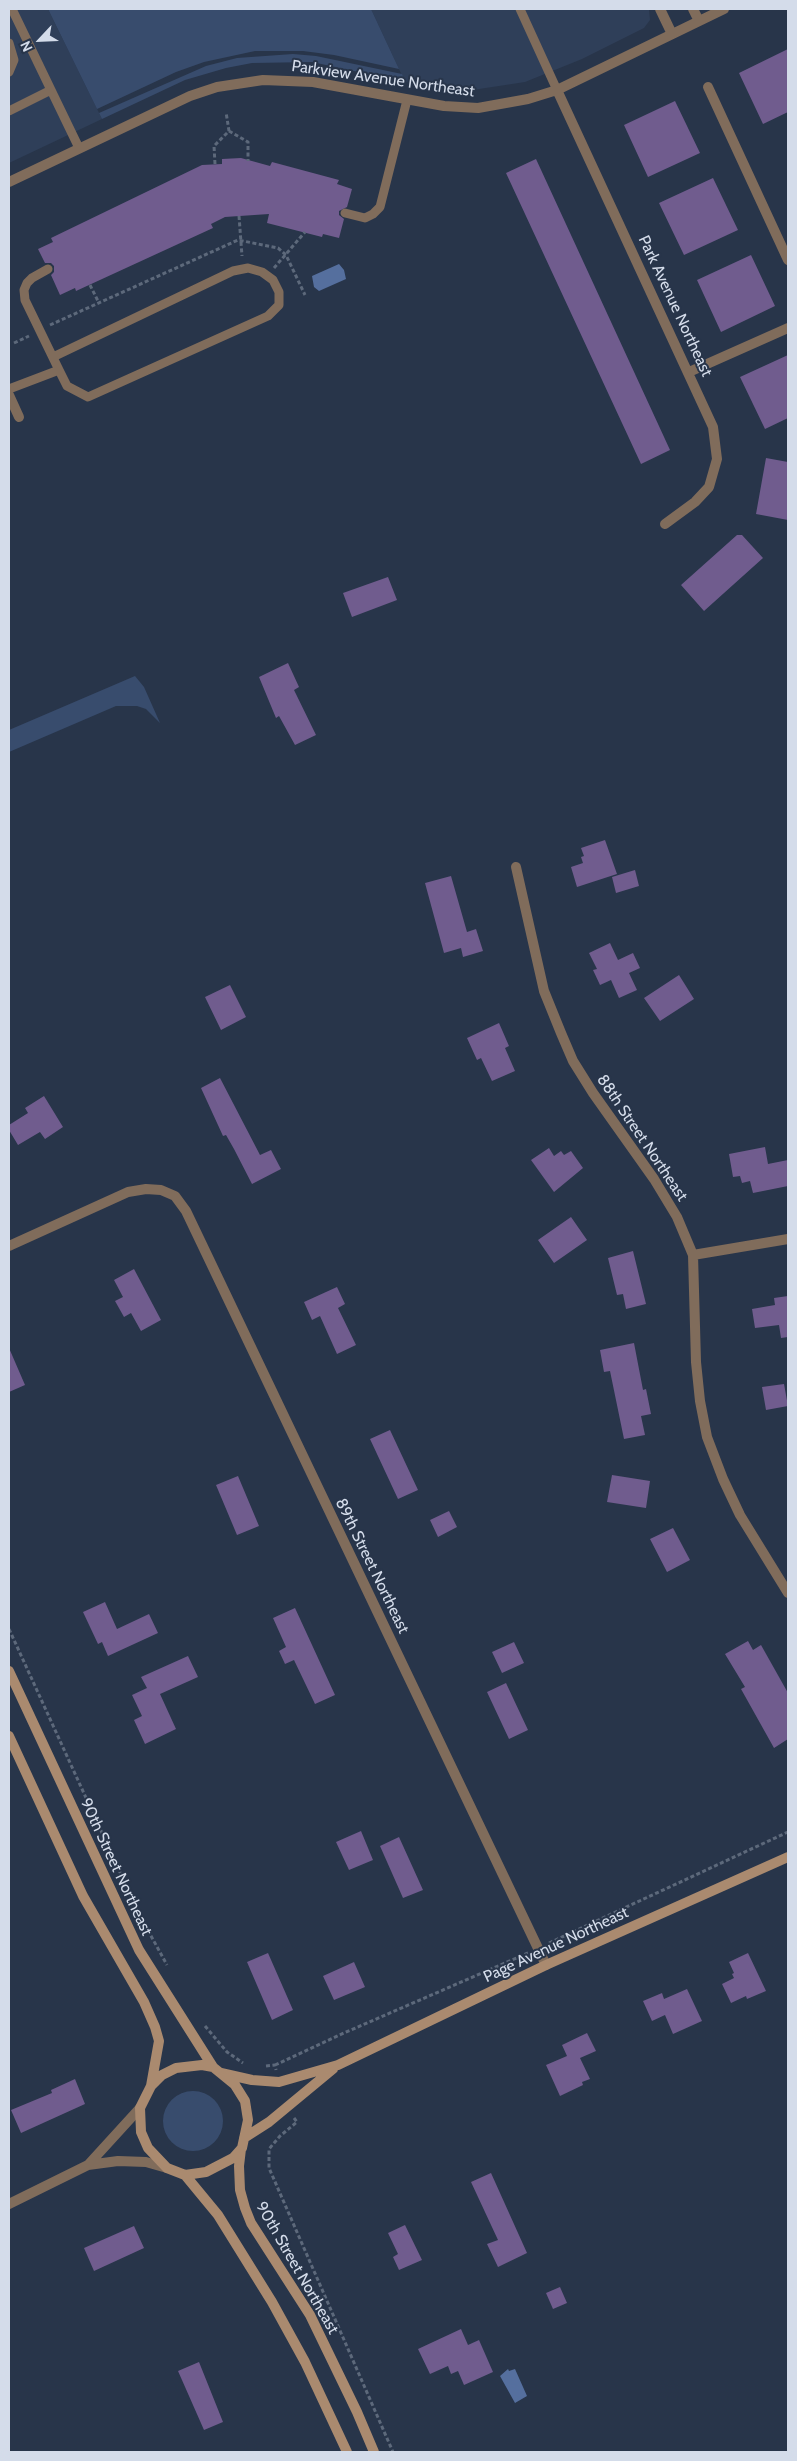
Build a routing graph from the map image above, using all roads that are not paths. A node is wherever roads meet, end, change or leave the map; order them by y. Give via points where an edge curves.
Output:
1 (12, 9) edge
2 (520, 9) edge
3 (660, 9) edge
4 (693, 9) edge
5 (724, 9) edge
6 (699, 21) junction
7 (672, 34) junction
8 (9, 43) edge
9 (9, 72) edge
10 (708, 87) dead end
11 (51, 90) junction
12 (557, 90) junction
13 (407, 100) junction
14 (9, 111) edge
15 (79, 148) junction
16 (9, 182) edge
17 (345, 214) dead end
18 (788, 260) edge
19 (48, 269) dead end
20 (788, 328) edge
21 (53, 357) junction
22 (58, 370) junction
23 (689, 372) junction
24 (9, 389) edge
25 (9, 395) edge
26 (19, 417) dead end
27 (665, 524) dead end
28 (516, 867) dead end
29 (788, 1239) edge
30 (9, 1246) edge
31 (693, 1255) junction
32 (788, 1594) edge
33 (9, 1671) edge
34 (9, 1736) edge
35 (788, 1856) edge
36 (546, 1965) junction
37 (338, 2065) junction
38 (213, 2066) junction
39 (221, 2073) junction
40 (151, 2086) junction
41 (140, 2108) junction
42 (243, 2143) junction
43 (88, 2165) junction
44 (167, 2168) junction
45 (185, 2175) junction
46 (9, 2204) edge
47 (347, 2452) edge
48 (374, 2452) edge

1 - 11 lane
2 - 12 lane
3 - 7 street
4 - 6 street
5 - 6 street, Parkview Avenue Northeast
6 - 7 street, Parkview Avenue Northeast
7 - 12 street, Parkview Avenue Northeast
8 - 9 lane via 14,60
10 - 18 street
11 - 14 lane
11 - 15 lane
12 - 13 street, Parkview Avenue Northeast via 478,108
12 - 23 street, Park Avenue Northeast
13 - 15 street, Parkview Avenue Northeast via 313,82 263,80 217,87 190,96
13 - 17 lane via 380,207 365,218
15 - 16 street, Parkview Avenue Northeast
19 - 21 lane via 32,278 24,290 25,300
20 - 23 street
21 - 22 lane
21 - 22 lane via 233,271 262,272 273,280 278,292 279,305 268,316 88,397 67,386
22 - 24 lane
23 - 27 street, Park Avenue Northeast via 713,427 717,459 708,487 695,502
25 - 26 street
28 - 31 street, 88th Street Northeast via 544,991 573,1061 654,1179
29 - 31 street
30 - 36 street, 89th Street Northeast via 128,1192 161,1190 175,1196 186,1211
31 - 32 street, 88th Street Northeast via 697,1372 707,1437 740,1515
33 - 38 main road, 90th Street Northeast via 139,1950
34 - 40 main road via 83,1896 155,2027 158,2047
35 - 36 main road, Page Avenue Northeast
36 - 37 main road, Page Avenue Northeast
37 - 39 main road, Page Avenue Northeast via 279,2082
37 - 42 main road, Page Avenue Northeast
38 - 39 main road
38 - 40 main road via 176,2068
39 - 42 main road via 236,2085 244,2101 248,2120
40 - 41 main road
41 - 43 street
41 - 44 main road via 141,2132 148,2148
42 - 45 main road via 234,2158 223,2165
42 - 48 main road, 90th Street Northeast via 239,2166 240,2190 251,2223 310,2315
43 - 44 street via 146,2162
43 - 46 street
44 - 45 main road
45 - 47 main road via 218,2215 262,2286 305,2362

